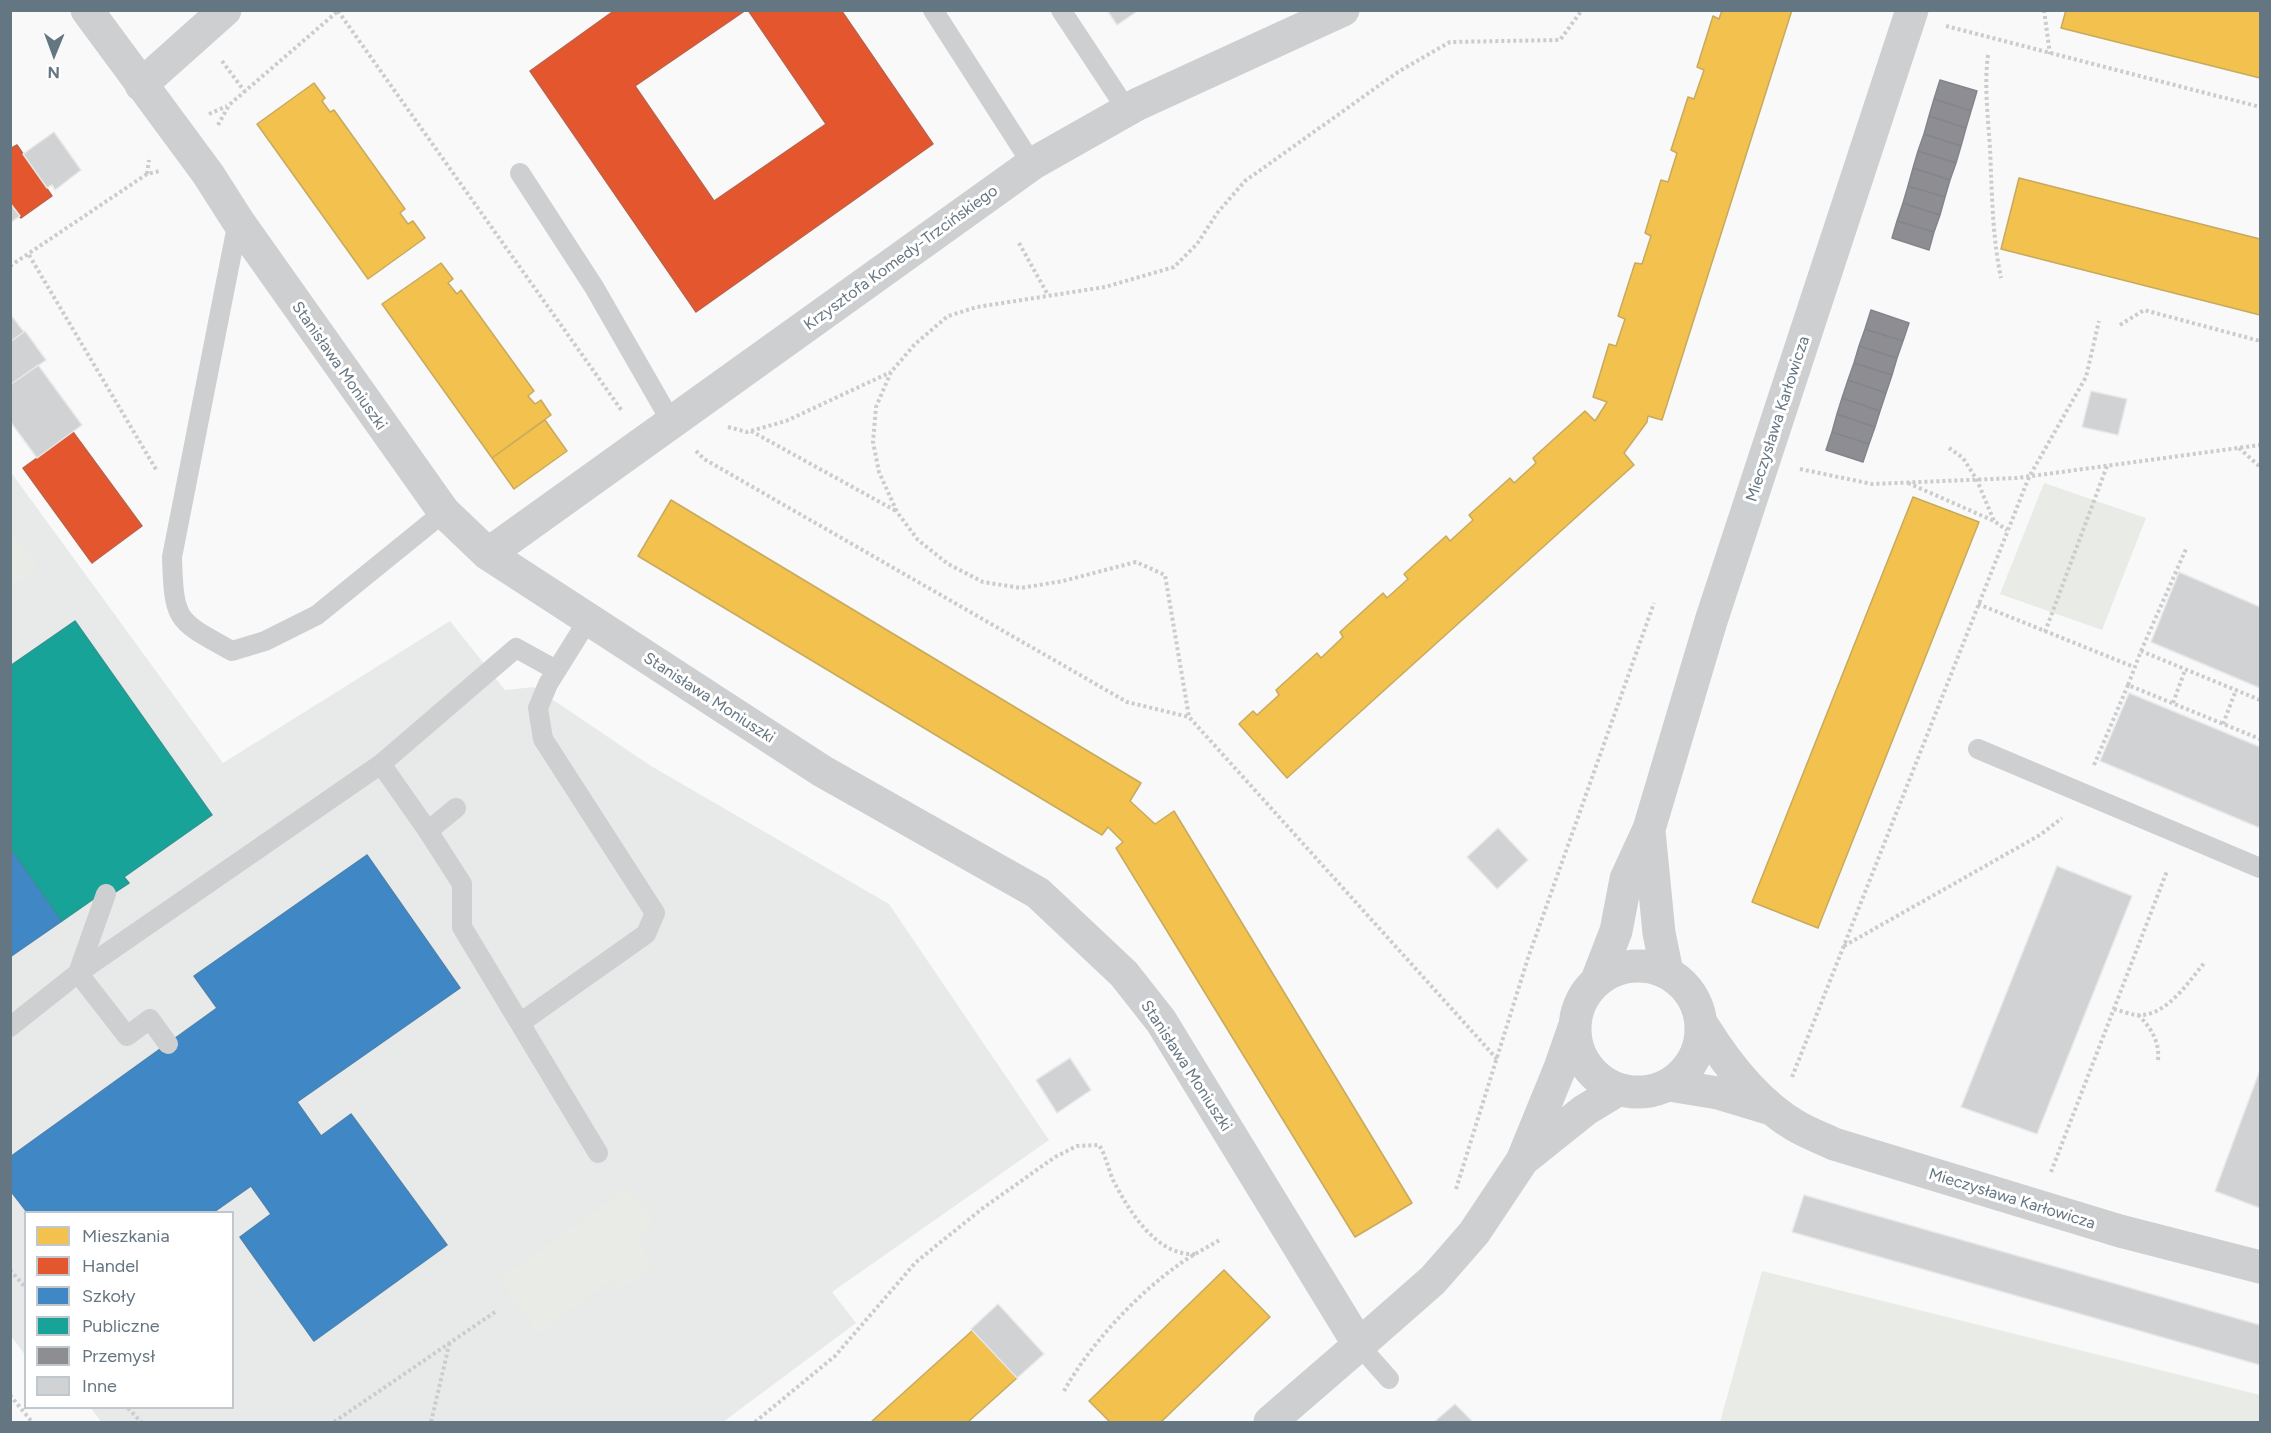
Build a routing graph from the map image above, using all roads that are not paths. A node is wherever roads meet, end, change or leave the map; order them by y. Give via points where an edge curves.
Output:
1 (87, 10) edge
2 (225, 10) edge
3 (933, 10) edge
4 (1061, 10) edge
5 (1343, 10) edge
6 (1911, 13) edge
7 (141, 85) junction
8 (1127, 110) junction
9 (1032, 164) junction
10 (520, 173) dead end
11 (238, 221) junction
12 (678, 418) junction
13 (444, 512) junction
14 (488, 554) junction
15 (588, 620) junction
16 (556, 670) junction
17 (1978, 749) dead end
18 (381, 764) junction
19 (456, 808) dead end
20 (1649, 829) junction
21 (428, 831) junction
22 (2260, 868) edge
23 (106, 894) dead end
24 (1667, 972) junction
25 (78, 973) junction
26 (1597, 980) junction
27 (519, 1023) junction
28 (1575, 1025) junction
29 (1702, 1026) junction
30 (10, 1027) edge
31 (168, 1044) dead end
32 (1670, 1085) junction
33 (1618, 1090) junction
34 (1780, 1097) junction
35 (598, 1153) dead end
36 (1522, 1161) junction
37 (2260, 1267) edge
38 (1359, 1345) junction
39 (1389, 1379) dead end
40 (1270, 1422) edge

1 - 7 street, Stanisława Moniuszki
2 - 7 street
3 - 9 lane
4 - 8 lane
5 - 8 street, Krzysztofa Komedy-Trzcińskiego
6 - 20 street, Mieczysława Karłowicza via 1711,621
7 - 11 street, Stanisława Moniuszki
8 - 9 street, Krzysztofa Komedy-Trzcińskiego
9 - 12 street, Krzysztofa Komedy-Trzcińskiego
10 - 12 lane
11 - 13 street, Stanisława Moniuszki
11 - 13 lane via 172,557 174,603 189,627 232,651 265,641 317,615
12 - 14 street, Krzysztofa Komedy-Trzcińskiego
13 - 14 street, Stanisława Moniuszki
14 - 15 street, Stanisława Moniuszki
15 - 16 lane
15 - 38 street, Stanisława Moniuszki via 822,771 1038,892 1124,974 1161,1021
16 - 18 lane via 516,648
16 - 27 lane via 538,708 543,739 655,913 646,934
17 - 22 lane
18 - 21 lane
18 - 25 lane
19 - 21 lane
20 - 24 street, Mieczysława Karłowicza
20 - 26 street, Mieczysława Karłowicza via 1626,879 1616,931
21 - 27 lane via 462,885 462,927
23 - 25 lane
24 - 26 street via 1643,966 1619,969
24 - 29 street via 1692,994
25 - 30 lane
25 - 31 lane via 127,1036 150,1019
26 - 28 street via 1581,1001
27 - 35 lane
28 - 33 street via 1577,1046 1585,1065
28 - 36 street
29 - 32 street via 1694,1060
29 - 34 street, Mieczysława Karłowicza via 1721,1054
32 - 33 street via 1644,1093
32 - 34 street, Mieczysława Karłowicza
33 - 36 street
34 - 37 street, Mieczysława Karłowicza via 1797,1127 1834,1144 2120,1231
36 - 38 street via 1474,1233 1433,1280
38 - 39 lane
38 - 40 street

